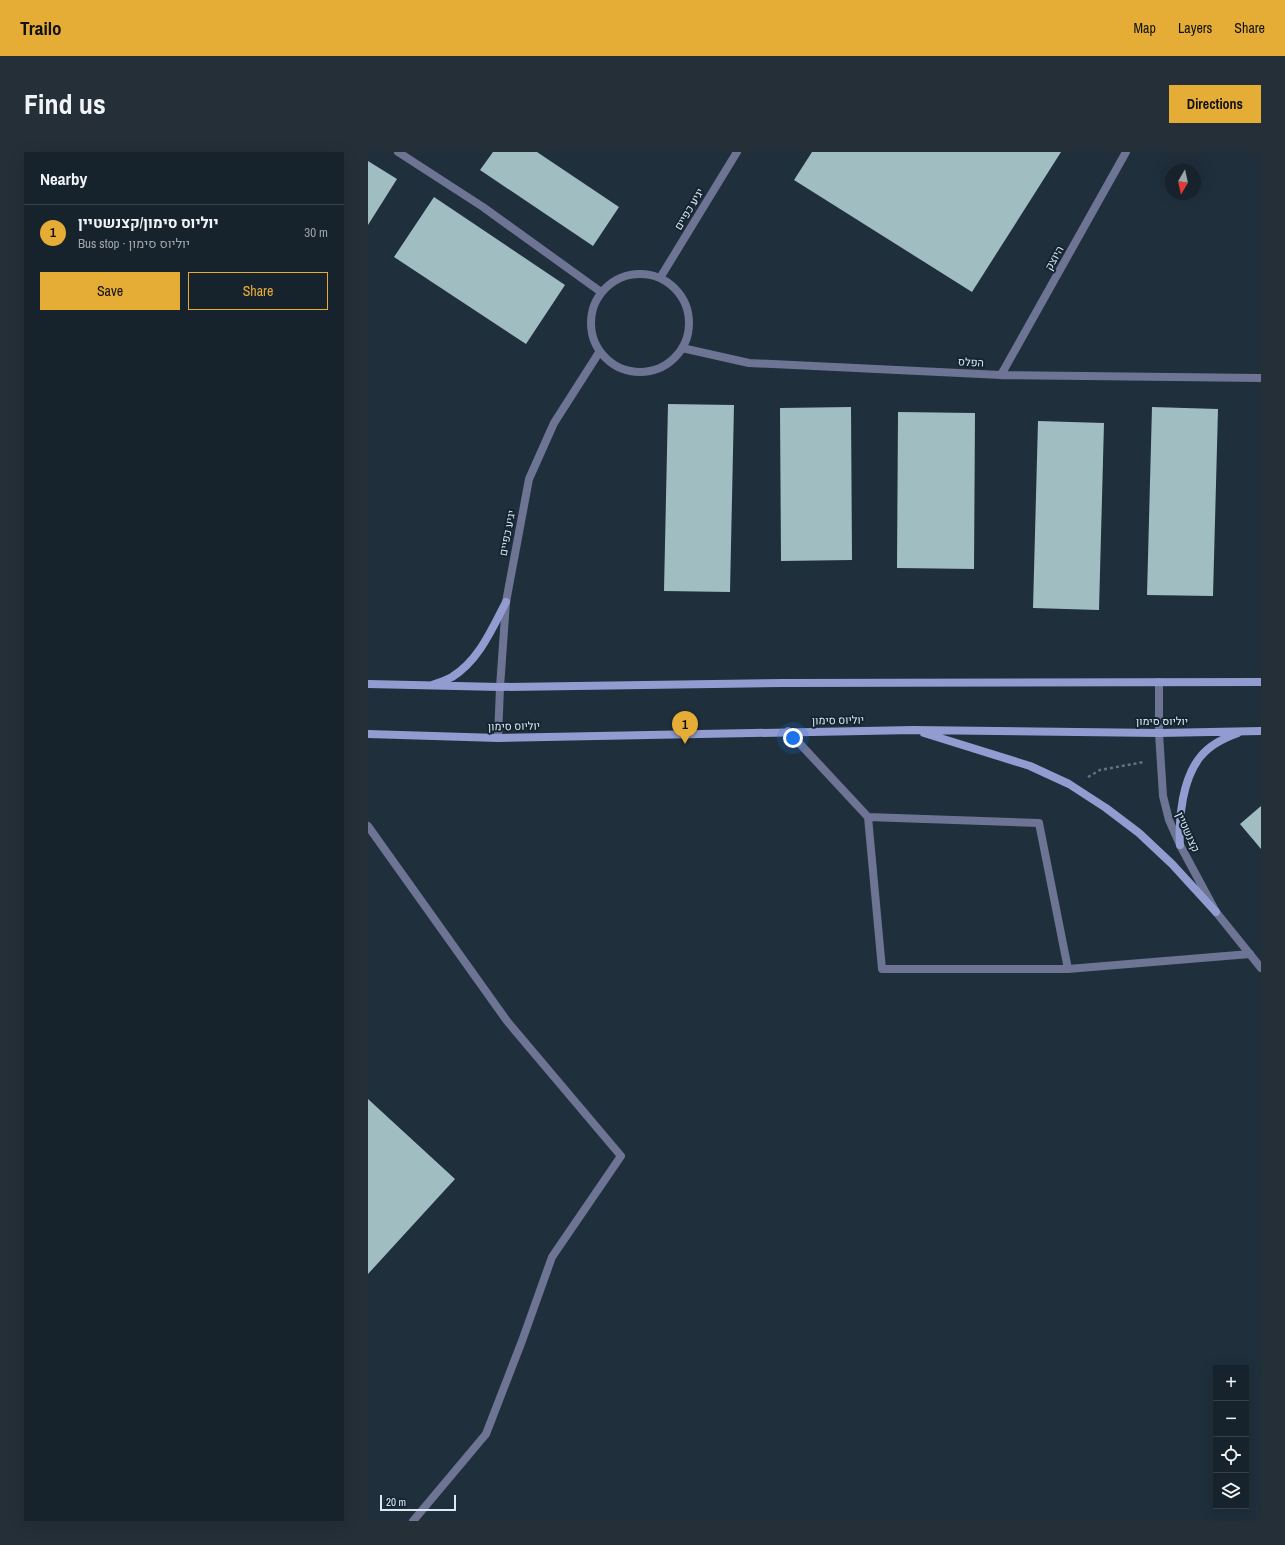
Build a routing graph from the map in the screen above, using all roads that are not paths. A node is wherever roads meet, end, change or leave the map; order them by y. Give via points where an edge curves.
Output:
1 (398, 152) edge
2 (737, 152) edge
3 (1126, 152) edge
4 (660, 278) junction
5 (601, 292) junction
6 (682, 348) junction
7 (600, 351) junction
8 (1001, 375) junction
9 (1261, 378) edge
10 (506, 602) junction
11 (1159, 682) junction
12 (1261, 682) edge
13 (368, 684) edge
14 (428, 687) junction
15 (500, 687) junction
16 (913, 730) junction
17 (788, 731) junction
18 (1244, 731) junction
19 (1261, 731) edge
20 (1159, 733) junction
21 (368, 734) edge
22 (498, 738) junction
23 (868, 816) junction
24 (368, 826) edge
25 (1180, 845) junction
26 (1216, 912) junction
27 (1250, 954) junction
28 (1261, 968) edge
29 (1068, 969) junction
30 (413, 1521) edge

1 - 5 street via 483,207
2 - 4 street, יגיע כפיים
3 - 8 street, היוצק
4 - 5 street via 644,274 628,275 613,282
4 - 6 street via 674,287 684,300 689,316 688,333
5 - 7 street via 593,306 590,321 592,337
6 - 7 street via 672,361 657,369 642,372 625,370 611,363
6 - 8 street, הפלס via 749,363
7 - 10 street, יגיע כפיים via 554,424 529,479
8 - 9 street, הפלס
10 - 14 street via 485,641 462,669
10 - 15 street, יגיע כפיים
11 - 12 street
11 - 15 street via 784,682
11 - 20 street, קצנשטיין
13 - 14 street
14 - 15 street
15 - 22 street, יגיע כפיים
16 - 17 street, יוליוס סימון
16 - 20 street, יוליוס סימון
16 - 26 street via 1030,766 1072,786 1139,833
17 - 22 street, יוליוס סימון
17 - 23 street
18 - 19 street, יוליוס סימון
18 - 20 street, יוליוס סימון
18 - 25 street via 1211,746 1200,756 1181,808
20 - 25 street, קצנשטיין via 1163,796 1169,820
21 - 22 street, יוליוס סימון
23 - 29 street via 1039,823
23 - 29 street via 882,969
24 - 30 street via 508,1021 621,1156 552,1257 486,1434
25 - 26 street, קצנשטיין
26 - 27 street, קצנשטיין
27 - 28 street, קצנשטיין
27 - 29 street

